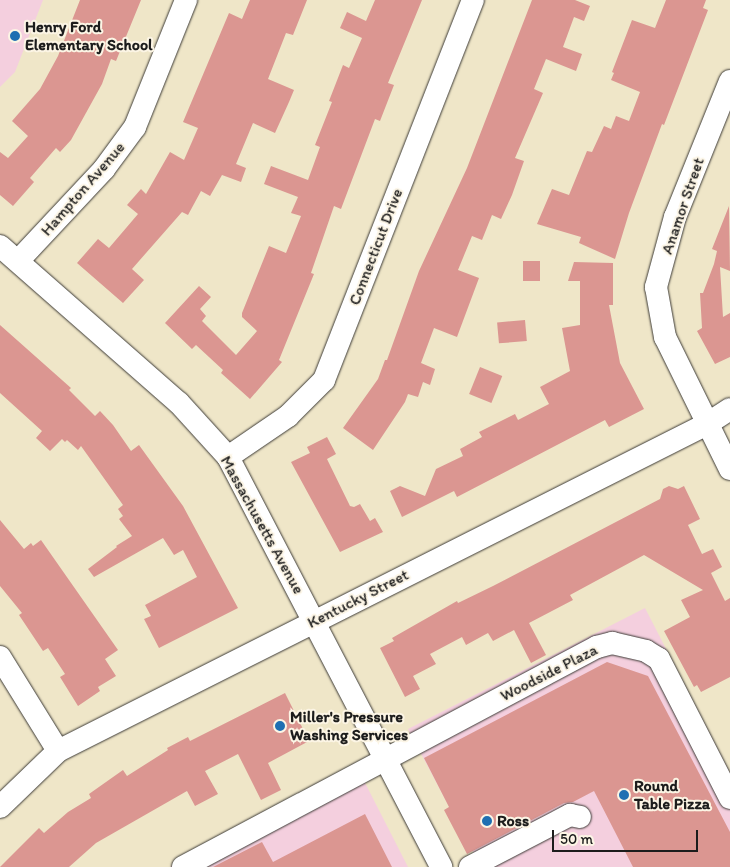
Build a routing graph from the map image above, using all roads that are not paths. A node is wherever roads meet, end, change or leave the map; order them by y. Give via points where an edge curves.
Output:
1 (186, 0) edge
2 (473, 0) edge
3 (730, 81) edge
4 (0, 246) edge
5 (18, 262) junction
6 (730, 409) edge
7 (707, 424) junction
8 (228, 457) junction
9 (730, 469) edge
10 (314, 621) junction
11 (0, 657) edge
12 (58, 751) junction
13 (385, 759) junction
14 (730, 798) edge
15 (0, 807) edge
16 (580, 817) dead end
17 (183, 867) edge
18 (441, 867) edge
19 (470, 867) edge

1 - 5 street, Hampton Avenue via 135,127 104,169
2 - 8 street, Connecticut Drive via 324,380 288,416
3 - 7 street, Anamor Street via 675,216 656,287 665,337
4 - 5 street, Massachusetts Avenue
5 - 8 street, Massachusetts Avenue via 179,403
6 - 7 street, Kentucky Street
7 - 9 street, Anamor Street
7 - 10 street, Kentucky Street
8 - 10 street, Massachusetts Avenue
10 - 12 street, Kentucky Street
10 - 13 street, Massachusetts Avenue
11 - 12 street
12 - 15 street, Kentucky Street
13 - 14 street, Woodside Plaza via 597,647 612,643 646,651 659,658
13 - 17 street, Woodside Plaza
13 - 18 street, Massachusetts Avenue
16 - 19 street via 570,815

